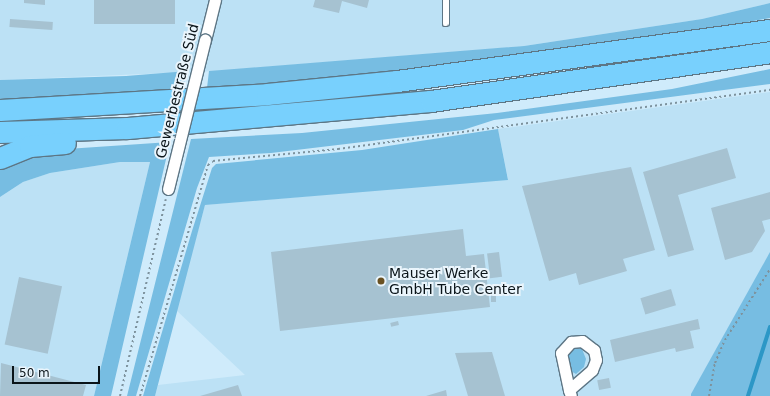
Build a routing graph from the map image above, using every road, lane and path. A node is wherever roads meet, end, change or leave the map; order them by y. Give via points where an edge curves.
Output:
1 (215, 0) edge
2 (446, 0) edge
3 (446, 23) dead end
4 (770, 30) edge
5 (770, 52) edge
6 (770, 90) edge
7 (0, 110) edge
8 (127, 128) junction
9 (0, 132) edge
10 (0, 158) edge
11 (168, 189) joint
12 (770, 269) edge
13 (120, 396) edge
14 (140, 396) edge
15 (709, 396) edge

1 - 11 street, Gewerbestraße Süd, bridge
2 - 3 lane
4 - 7 highway via 396,81 267,94
5 - 8 highway via 431,101
6 - 14 path via 338,149 213,161 208,165
8 - 9 highway
8 - 10 highway via 88,140 30,146
11 - 13 path
12 - 15 path via 725,340 714,363

